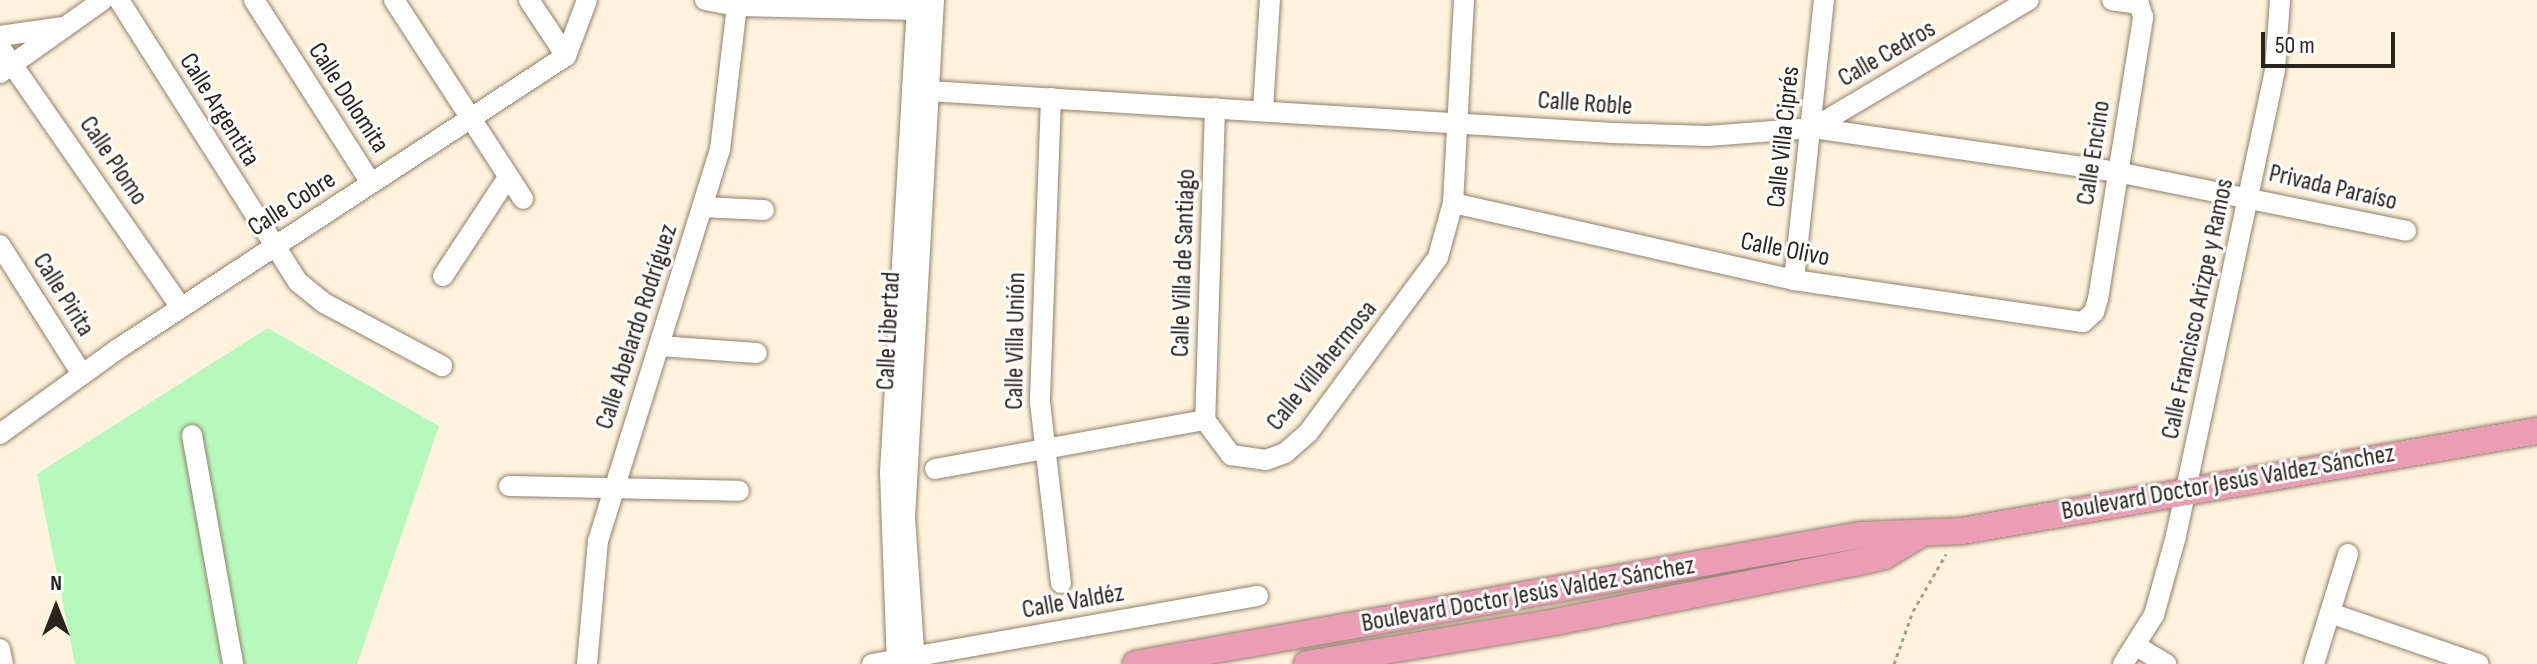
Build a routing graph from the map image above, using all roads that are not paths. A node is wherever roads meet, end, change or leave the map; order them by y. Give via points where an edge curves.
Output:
1 (103, 0) edge
2 (119, 0) edge
3 (254, 0) edge
4 (394, 0) edge
5 (529, 0) edge
6 (587, 0) edge
7 (705, 0) edge
8 (1270, 0) edge
9 (1464, 0) edge
10 (1824, 0) edge
11 (2029, 0) edge
12 (2112, 0) edge
13 (2280, 0) edge
14 (923, 3) edge
15 (737, 6) junction
16 (67, 26) junction
17 (0, 36) edge
18 (0, 47) edge
19 (566, 56) junction
20 (7, 67) edge
21 (921, 91) junction
22 (1051, 98) junction
23 (1215, 108) junction
24 (1263, 110) junction
25 (471, 119) junction
26 (1459, 121) junction
27 (1813, 128) junction
28 (2117, 172) junction
29 (508, 177) junction
30 (371, 183) junction
31 (2249, 195) junction
32 (523, 199) dead end
33 (1453, 203) junction
34 (702, 207) junction
35 (764, 210) dead end
36 (2406, 231) dead end
37 (0, 245) edge
38 (275, 247) junction
39 (443, 276) dead end
40 (1794, 280) junction
41 (2098, 299) joint
42 (181, 307) junction
43 (659, 346) junction
44 (757, 353) dead end
45 (442, 366) dead end
46 (82, 374) junction
47 (1205, 420) junction
48 (2537, 431) edge
49 (0, 434) edge
50 (192, 435) dead end
51 (1043, 452) junction
52 (935, 469) dead end
53 (509, 486) dead end
54 (612, 488) junction
55 (739, 491) dead end
56 (2186, 491) junction
57 (1919, 535) junction
58 (2348, 554) dead end
59 (1061, 583) dead end
60 (1258, 596) dead end
61 (2330, 613) junction
62 (1396, 619) junction
63 (2138, 647) junction
64 (1402, 648) junction
65 (0, 649) edge
66 (906, 661) edge
67 (3, 664) edge
68 (233, 664) edge
69 (587, 664) edge
70 (872, 664) edge
71 (1136, 664) edge
72 (1307, 664) edge
73 (2123, 664) edge
74 (2166, 664) edge
75 (2314, 664) edge
76 (2479, 664) edge

1 - 16 street
2 - 38 street, Calle Argentita
3 - 30 street, Calle Dolomita
4 - 25 street
5 - 19 street
6 - 19 street
7 - 15 street
8 - 24 street
9 - 26 street, Calle Villahermosa
10 - 27 street, Calle Villa Ciprés
11 - 27 street, Calle Cedros
12 - 28 street, Calle Encino via 2139,4 2143,17
13 - 31 street, Calle Francisco Arizpe y Ramos via 2275,70
14 - 15 street
14 - 21 street, Calle Libertad
15 - 34 street, Calle Abelardo Rodríguez via 725,126
16 - 17 street
16 - 20 street
18 - 20 street, Calle Plomo
19 - 25 street, Calle Cobre
20 - 42 street, Calle Plomo
21 - 22 street, Calle Roble
21 - 66 street, Calle Libertad via 899,559
22 - 23 street, Calle Roble
22 - 51 street, Calle Villa Unión via 1039,348
23 - 24 street, Calle Roble
23 - 47 street, Calle Villa de Santiago
24 - 26 street, Calle Roble
25 - 29 street
25 - 30 street, Calle Cobre
26 - 27 street, Calle Roble via 1708,136
26 - 33 street, Calle Villahermosa
27 - 28 street, Calle Roble
27 - 40 street, Calle Villa Ciprés
28 - 31 street, Calle Roble
28 - 41 street, Calle Encino
29 - 32 street
29 - 39 street
30 - 38 street, Calle Cobre
31 - 36 street, Privada Paraíso
31 - 56 street, Calle Francisco Arizpe y Ramos
33 - 40 street, Calle Olivo
33 - 47 street, Calle Villahermosa via 1438,257 1300,441 1266,460 1240,458 1221,448
34 - 35 street
34 - 43 street, Calle Abelardo Rodríguez
37 - 46 street, Calle Pirita
38 - 42 street, Calle Cobre
38 - 45 street, Calle Argentita via 309,293
40 - 41 street, Calle Olivo via 2071,322 2090,318
42 - 46 street, Calle Cobre
43 - 44 street
43 - 54 street, Calle Abelardo Rodríguez
46 - 49 street, Calle Cobre
47 - 51 street
48 - 56 main road, Boulevard Doctor Jesús Valdez Sánchez
50 - 68 street
51 - 52 street
51 - 59 street, Calle Villa Unión
53 - 54 street
54 - 55 street
54 - 69 street, Calle Abelardo Rodríguez via 593,570
56 - 57 main road, Boulevard Doctor Jesús Valdez Sánchez
56 - 63 street, Calle Francisco Arizpe y Ramos via 2164,583
57 - 62 main road, Boulevard Doctor Jesús Valdez Sánchez via 1861,535
57 - 64 main road, Boulevard Doctor Jesús Valdez Sánchez via 1884,556 1854,563
58 - 61 street
60 - 66 street, Calle Valdéz
61 - 75 street
61 - 76 street
62 - 64 main road
62 - 71 main road, Boulevard Doctor Jesús Valdez Sánchez
63 - 73 street, Calle Francisco Arizpe y Ramos
63 - 74 street
64 - 72 main road, Boulevard Doctor Jesús Valdez Sánchez
65 - 67 street
66 - 70 street, Calle Valdéz

